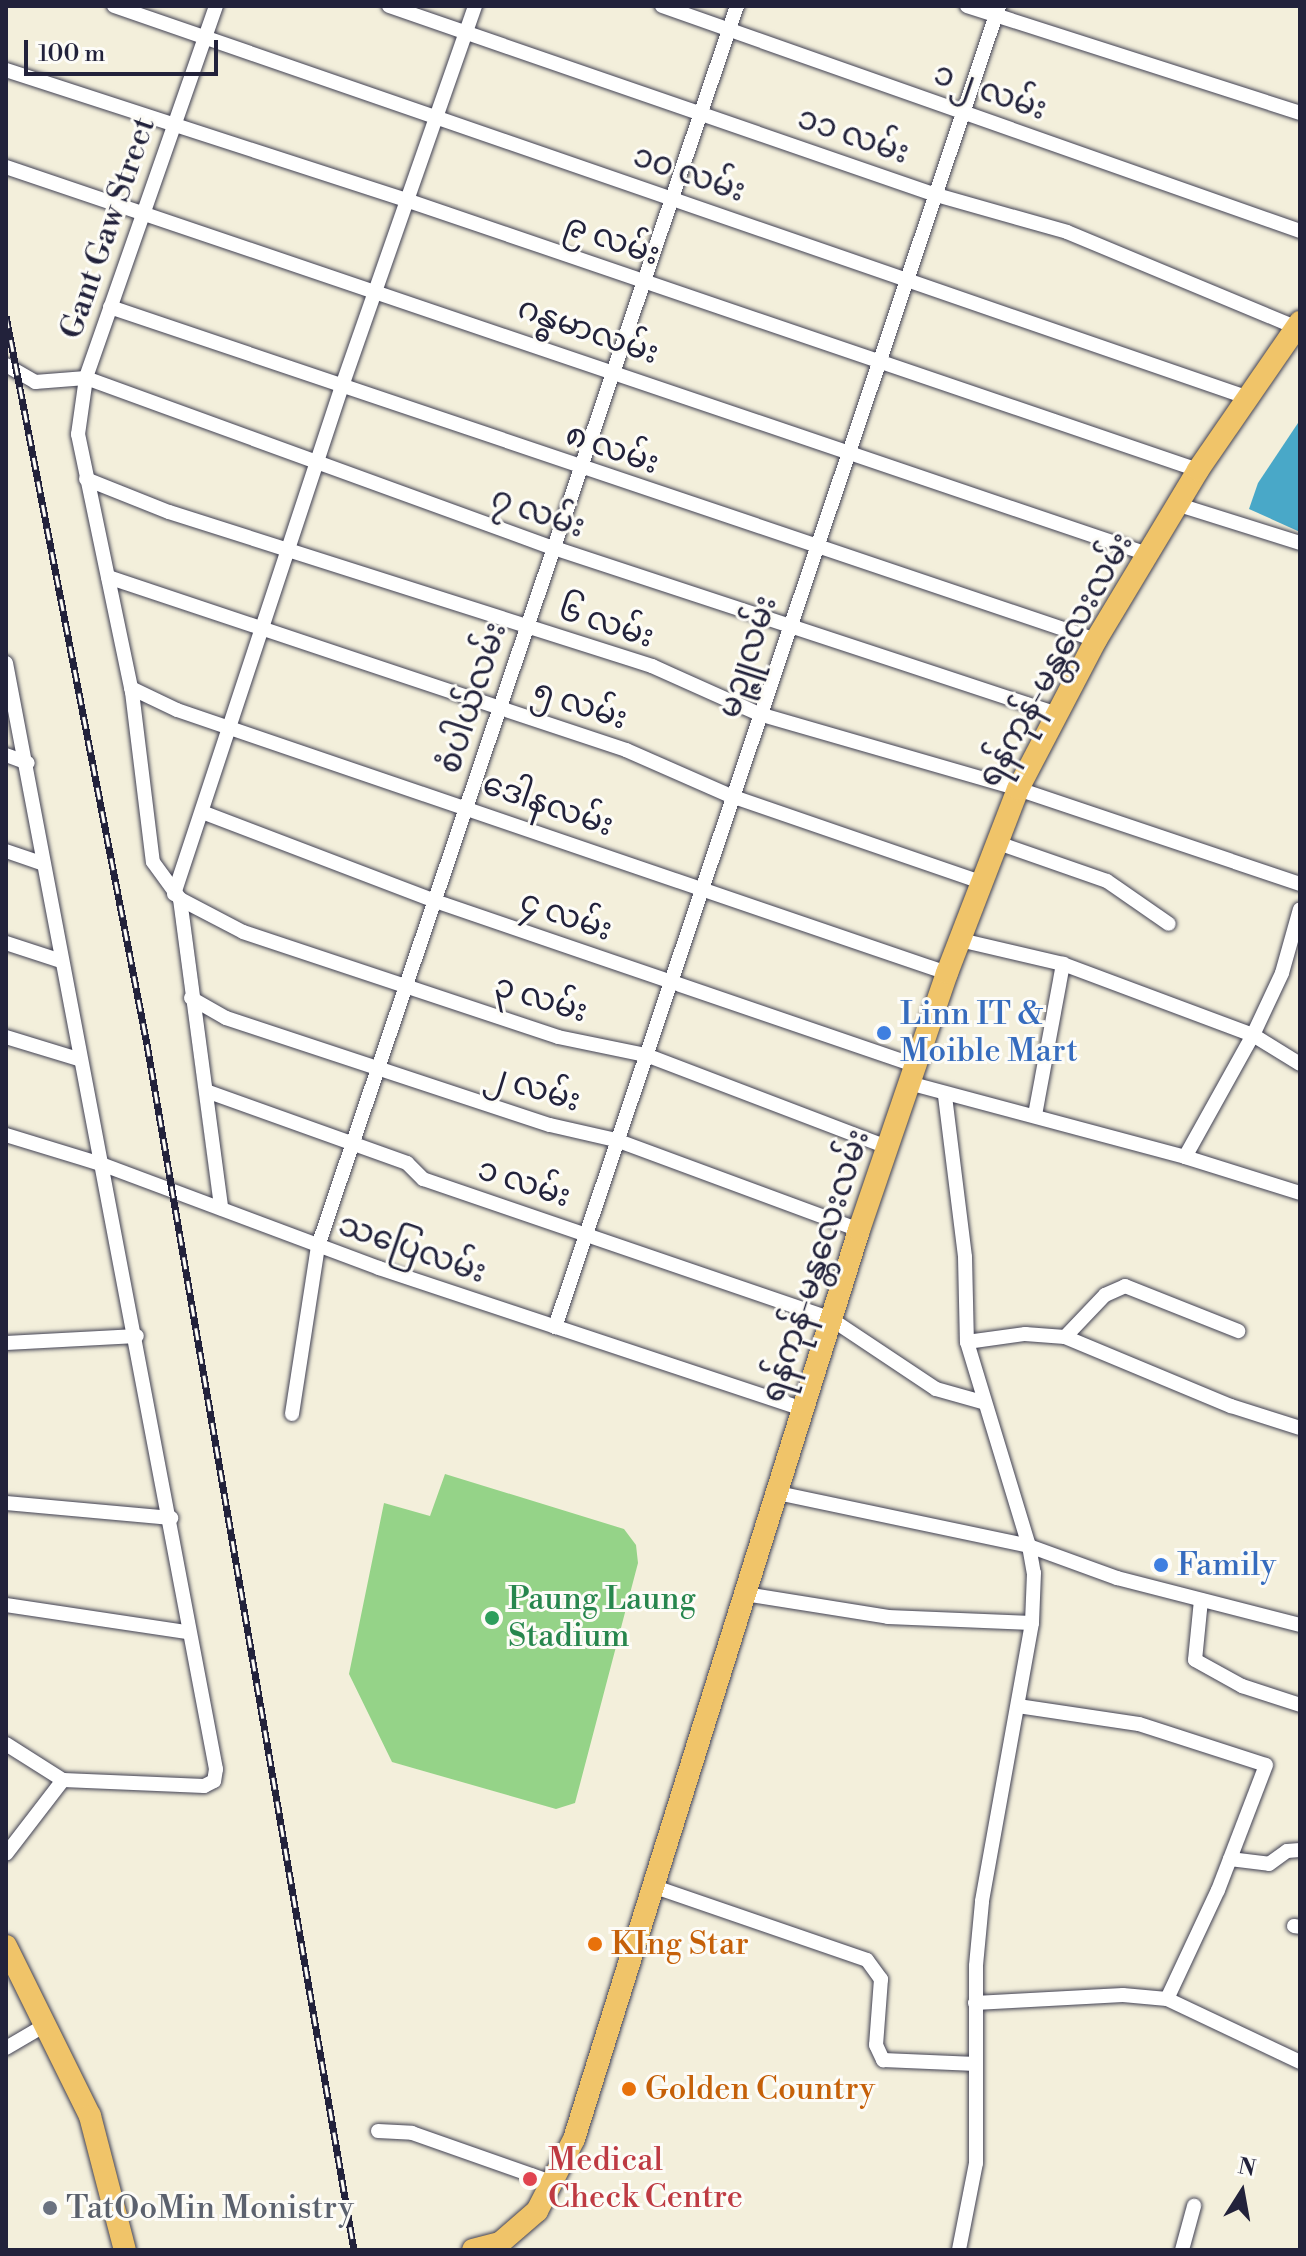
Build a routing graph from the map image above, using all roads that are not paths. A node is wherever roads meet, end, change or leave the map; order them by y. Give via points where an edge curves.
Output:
1 (114, 6) edge
2 (216, 6) edge
3 (389, 6) edge
4 (475, 6) edge
5 (662, 6) edge
6 (737, 6) edge
7 (967, 6) edge
8 (997, 11) edge
9 (729, 28) junction
10 (465, 34) junction
11 (203, 37) junction
12 (6, 70) edge
13 (700, 112) junction
14 (963, 113) junction
15 (1300, 113) edge
16 (435, 117) junction
17 (173, 125) junction
18 (6, 167) edge
19 (933, 194) junction
20 (670, 198) junction
21 (409, 201) junction
22 (145, 212) junction
23 (1300, 231) edge
24 (906, 277) junction
25 (643, 281) junction
26 (377, 291) junction
27 (110, 307) junction
28 (1298, 324) edge
29 (880, 360) junction
30 (6, 365) edge
31 (614, 369) junction
32 (86, 378) junction
33 (342, 386) junction
34 (1246, 397) junction
35 (848, 450) junction
36 (316, 465) junction
37 (580, 468) junction
38 (1198, 470) junction
39 (86, 479) junction
40 (1179, 505) junction
41 (1300, 543) edge
42 (551, 547) junction
43 (813, 548) junction
44 (288, 549) junction
45 (1150, 555) junction
46 (108, 577) junction
47 (525, 627) junction
48 (788, 628) junction
49 (261, 631) junction
50 (1096, 640) junction
51 (6, 663) edge
52 (131, 688) junction
53 (499, 708) junction
54 (759, 714) junction
55 (1057, 714) junction
56 (231, 728) junction
57 (6, 755) edge
58 (28, 763) junction
59 (1018, 789) junction
60 (731, 796) junction
61 (467, 807) junction
62 (202, 812) junction
63 (998, 843) junction
64 (6, 851) edge
65 (43, 864) junction
66 (984, 883) junction
67 (1300, 884) edge
68 (702, 887) junction
69 (177, 897) junction
70 (435, 901) junction
71 (1300, 909) edge
72 (1169, 924) dead end
73 (960, 940) junction
74 (6, 943) edge
75 (61, 961) junction
76 (1063, 964) junction
77 (947, 973) junction
78 (669, 981) junction
79 (408, 986) junction
80 (191, 998) junction
81 (1253, 1035) junction
82 (6, 1037) edge
83 (646, 1055) junction
84 (78, 1059) junction
85 (1300, 1064) edge
86 (377, 1068) junction
87 (912, 1074) junction
88 (206, 1091) junction
89 (945, 1096) junction
90 (1035, 1115) junction
91 (6, 1135) edge
92 (616, 1140) junction
93 (354, 1143) junction
94 (887, 1147) junction
95 (1185, 1157) junction
96 (101, 1164) junction
97 (1300, 1193) edge
98 (221, 1208) junction
99 (859, 1230) junction
100 (587, 1233) junction
101 (318, 1246) junction
102 (831, 1319) junction
103 (555, 1327) junction
104 (1238, 1331) dead end
105 (137, 1336) junction
106 (1065, 1337) junction
107 (967, 1342) junction
108 (6, 1343) edge
109 (982, 1402) junction
110 (802, 1409) junction
111 (292, 1414) dead end
112 (1300, 1428) edge
113 (778, 1493) junction
114 (6, 1503) edge
115 (171, 1518) junction
116 (1029, 1546) junction
117 (745, 1594) junction
118 (1201, 1600) junction
119 (6, 1605) edge
120 (1032, 1623) junction
121 (1300, 1625) edge
122 (187, 1632) junction
123 (1300, 1705) edge
124 (1018, 1706) junction
125 (6, 1744) edge
126 (63, 1780) junction
127 (1300, 1850) edge
128 (6, 1854) edge
129 (1230, 1859) junction
130 (655, 1887) junction
131 (6, 1946) edge
132 (1167, 1999) junction
133 (975, 2003) junction
134 (47, 2024) junction
135 (6, 2048) edge
136 (1300, 2062) edge
137 (976, 2064) junction
138 (378, 2131) dead end
139 (554, 2183) junction
140 (1194, 2206) dead end
141 (125, 2250) edge
142 (473, 2250) edge
143 (959, 2250) edge
144 (1182, 2250) edge

1 - 11 street, ၁၀ လမ်း
2 - 11 street, Gant Gaw Street
3 - 10 street, ၁၁ လမ်း
4 - 10 street
5 - 9 street, ၁၂ လမ်း
6 - 9 street, စံပါယ်လမ်း
7 - 8 street
8 - 14 street, မဉ္ဇူလမ်း
8 - 15 street
9 - 13 street, စံပါယ်လမ်း
9 - 14 street, ၁၂ လမ်း
10 - 13 street, ၁၁ လမ်း
10 - 16 street
11 - 16 street, ၁၀ လမ်း
11 - 17 street, Gant Gaw Street
12 - 17 street, ၉ လမ်း
13 - 19 street, ၁၁ လမ်း
13 - 20 street, စံပါယ်လမ်း
14 - 19 street, မဉ္ဇူလမ်း
14 - 23 street, ၁၂ လမ်း
16 - 20 street, ၁၀ လမ်း
16 - 21 street
17 - 21 street, ၉ လမ်း
17 - 22 street, Gant Gaw Street
18 - 22 street, ဂန္ဓမာလမ်း
19 - 24 street, မဉ္ဇူလမ်း
19 - 28 street, ၁၁ လမ်း via 1103,245
20 - 24 street, ၁၀ လမ်း
20 - 25 street, စံပါယ်လမ်း
21 - 25 street, ၉ လမ်း
21 - 26 street
22 - 26 street, ဂန္ဓမာလမ်း
22 - 27 street, Gant Gaw Street
24 - 29 street, မဉ္ဇူလမ်း
24 - 34 street, ၁၀ လမ်း
25 - 29 street, ၉ လမ်း
25 - 31 street, စံပါယ်လမ်း
26 - 31 street, ဂန္ဓမာလမ်း
26 - 33 street
27 - 32 street, Gant Gaw Street
27 - 33 street, ၈ လမ်း
28 - 34 main road, ရန်ကုန်-မန္တလေးလမ်း
29 - 35 street, မဉ္ဇူလမ်း
29 - 38 street, ၉ လမ်း
30 - 32 street, ၇ လမ်း via 35,382
31 - 35 street, ဂန္ဓမာလမ်း
31 - 37 street, စံပါယ်လမ်း
32 - 36 street, ၇ လမ်း
32 - 39 street, Gant Gaw Street via 78,420
33 - 36 street
33 - 37 street, ၈ လမ်း
34 - 38 main road, ရန်ကုန်-မန္တလေးလမ်း
35 - 43 street, မဉ္ဇူလမ်း
35 - 45 street, ဂန္ဓမာလမ်း
36 - 42 street, ၇ လမ်း
36 - 44 street
37 - 42 street, စံပါယ်လမ်း
37 - 43 street, ၈ လမ်း
38 - 40 main road, ရန်ကုန်-မန္တလေးလမ်း
39 - 44 street, ၆ လမ်း
39 - 46 street, Gant Gaw Street
40 - 41 street
40 - 45 main road, ရန်ကုန်-မန္တလေးလမ်း
42 - 47 street, စံပါယ်လမ်း
42 - 48 street, ၇ လမ်း
43 - 48 street, မဉ္ဇူလမ်း
43 - 50 street, ၈ လမ်း
44 - 47 street, ၆ လမ်း
44 - 49 street
45 - 50 main road, ရန်ကုန်-မန္တလေးလမ်း
46 - 49 street, ၅ လမ်း
46 - 52 street, Gant Gaw Street
47 - 53 street, စံပါယ်လမ်း
47 - 54 street, ၆ လမ်း via 652,666
48 - 54 street, မဉ္ဇူလမ်း
48 - 55 street, ၇ လမ်း
49 - 53 street, ၅ လမ်း
49 - 56 street
50 - 55 main road, ရန်ကုန်-မန္တလေးလမ်း
51 - 58 street
52 - 56 street, ဒေါနလမ်း
52 - 69 street, Gant Gaw Street via 153,862
53 - 60 street, ၅ လမ်း via 626,750
53 - 61 street, စံပါယ်လမ်း
54 - 59 street, ၆ လမ်း
54 - 60 street, မဉ္ဇူလမ်း
55 - 59 main road, ရန်ကုန်-မန္တလေးလမ်း
56 - 61 street, ဒေါနလမ်း
56 - 62 street
57 - 58 street
58 - 65 street
59 - 63 main road, ရန်ကုန်-မန္တလေးလမ်း
59 - 67 street, ၆ လမ်း
60 - 66 street, ၅ လမ်း
60 - 68 street, မဉ္ဇူလမ်း
61 - 68 street, ဒေါနလမ်း
61 - 70 street, စံပါယ်လမ်း
62 - 69 street
62 - 70 street, ၄ လမ်း
63 - 66 main road, ရန်ကုန်-မန္တလေးလမ်း
63 - 72 street via 1107,881
64 - 65 street
65 - 75 street
66 - 73 main road, ရန်ကုန်-မန္တလေးလမ်း
68 - 77 street, ဒေါနလမ်း
68 - 78 street, မဉ္ဇူလမ်း
69 - 79 street, ၃ လမ်း via 243,932
69 - 80 street
70 - 78 street, ၄ လမ်း
70 - 79 street, စံပါယ်လမ်း
71 - 81 street via 1282,973
73 - 76 street
73 - 77 main road, ရန်ကုန်-မန္တလေးလမ်း
74 - 75 street
75 - 84 street
76 - 81 street
76 - 90 street
77 - 87 main road, ရန်ကုန်-မန္တလေးလမ်း
78 - 83 street, မဉ္ဇူလမ်း
78 - 87 street, ၄ လမ်း
79 - 83 street, ၃ လမ်း via 558,1037
79 - 86 street, စံပါယ်လမ်း
80 - 86 street, ၂ လမ်း via 226,1018
80 - 88 street
81 - 85 street
81 - 95 street
82 - 84 street
83 - 92 street, မဉ္ဇူလမ်း
83 - 94 street, ၃ လမ်း
84 - 96 street
86 - 92 street, ၂ လမ်း via 550,1125
86 - 93 street, စံပါယ်လမ်း
87 - 89 street, ၄ လမ်း
87 - 94 main road, ရန်ကုန်-မန္တလေးလမ်း
88 - 93 street, ၁ လမ်း
88 - 98 street
89 - 90 street, ၄ လမ်း
89 - 107 street via 965,1257
90 - 95 street, ၄ လမ်း
91 - 96 street, သပြေလမ်း
92 - 99 street, ၂ လမ်း
92 - 100 street, မဉ္ဇူလမ်း
93 - 100 street, ၁ လမ်း via 407,1163 423,1179
93 - 101 street, စံပါယ်လမ်း
94 - 99 main road, ရန်ကုန်-မန္တလေးလမ်း
95 - 97 street, ၄ လမ်း
96 - 98 street, သပြေလမ်း
96 - 105 street
98 - 101 street, သပြေလမ်း
99 - 102 main road, ရန်ကုန်-မန္တလေးလမ်း
100 - 102 street, ၁ လမ်း
100 - 103 street, မဉ္ဇူလမ်း
101 - 103 street, သပြေလမ်း
101 - 111 street, စံပါယ်လမ်း
102 - 109 street, ၁ လမ်း via 936,1389
102 - 110 main road, ရန်ကုန်-မန္တလေးလမ်း
103 - 110 street, သပြေလမ်း
104 - 106 street via 1125,1286 1105,1295
105 - 108 street
105 - 115 street
106 - 107 street via 1025,1334
106 - 112 street via 1231,1406
107 - 109 street
109 - 116 street
110 - 113 main road, ရန်ကုန်-မန္တလေးလမ်း
113 - 116 street
113 - 117 main road, ရန်ကုန်-မန္တလေးလမ်း
114 - 115 street
115 - 122 street
116 - 118 street via 1117,1578
116 - 120 street
117 - 120 street via 888,1617
117 - 130 main road, ရန်ကုန်-မန္တလေးလမ်း
118 - 121 street
118 - 123 street via 1195,1660 1242,1686
119 - 122 street
120 - 124 street
122 - 126 street via 216,1769 214,1781 204,1786
124 - 129 street via 1139,1724 1266,1765
124 - 133 street via 982,1902
125 - 126 street
126 - 128 street
127 - 129 street via 1287,1851 1269,1864
129 - 132 street
130 - 137 street via 867,1960 881,1979 876,2045 883,2060
130 - 139 main road, ရန်ကုန်-မန္တလေးလမ်း via 574,2139
131 - 134 main road
132 - 133 street via 1123,1995
132 - 136 street
133 - 137 street
134 - 135 street
134 - 141 main road via 90,2116
137 - 143 street via 976,2163
138 - 139 street via 427,2138
139 - 142 main road, ရန်ကုန်-မန္တလေးလမ်း via 521,2229 500,2243
140 - 144 street

